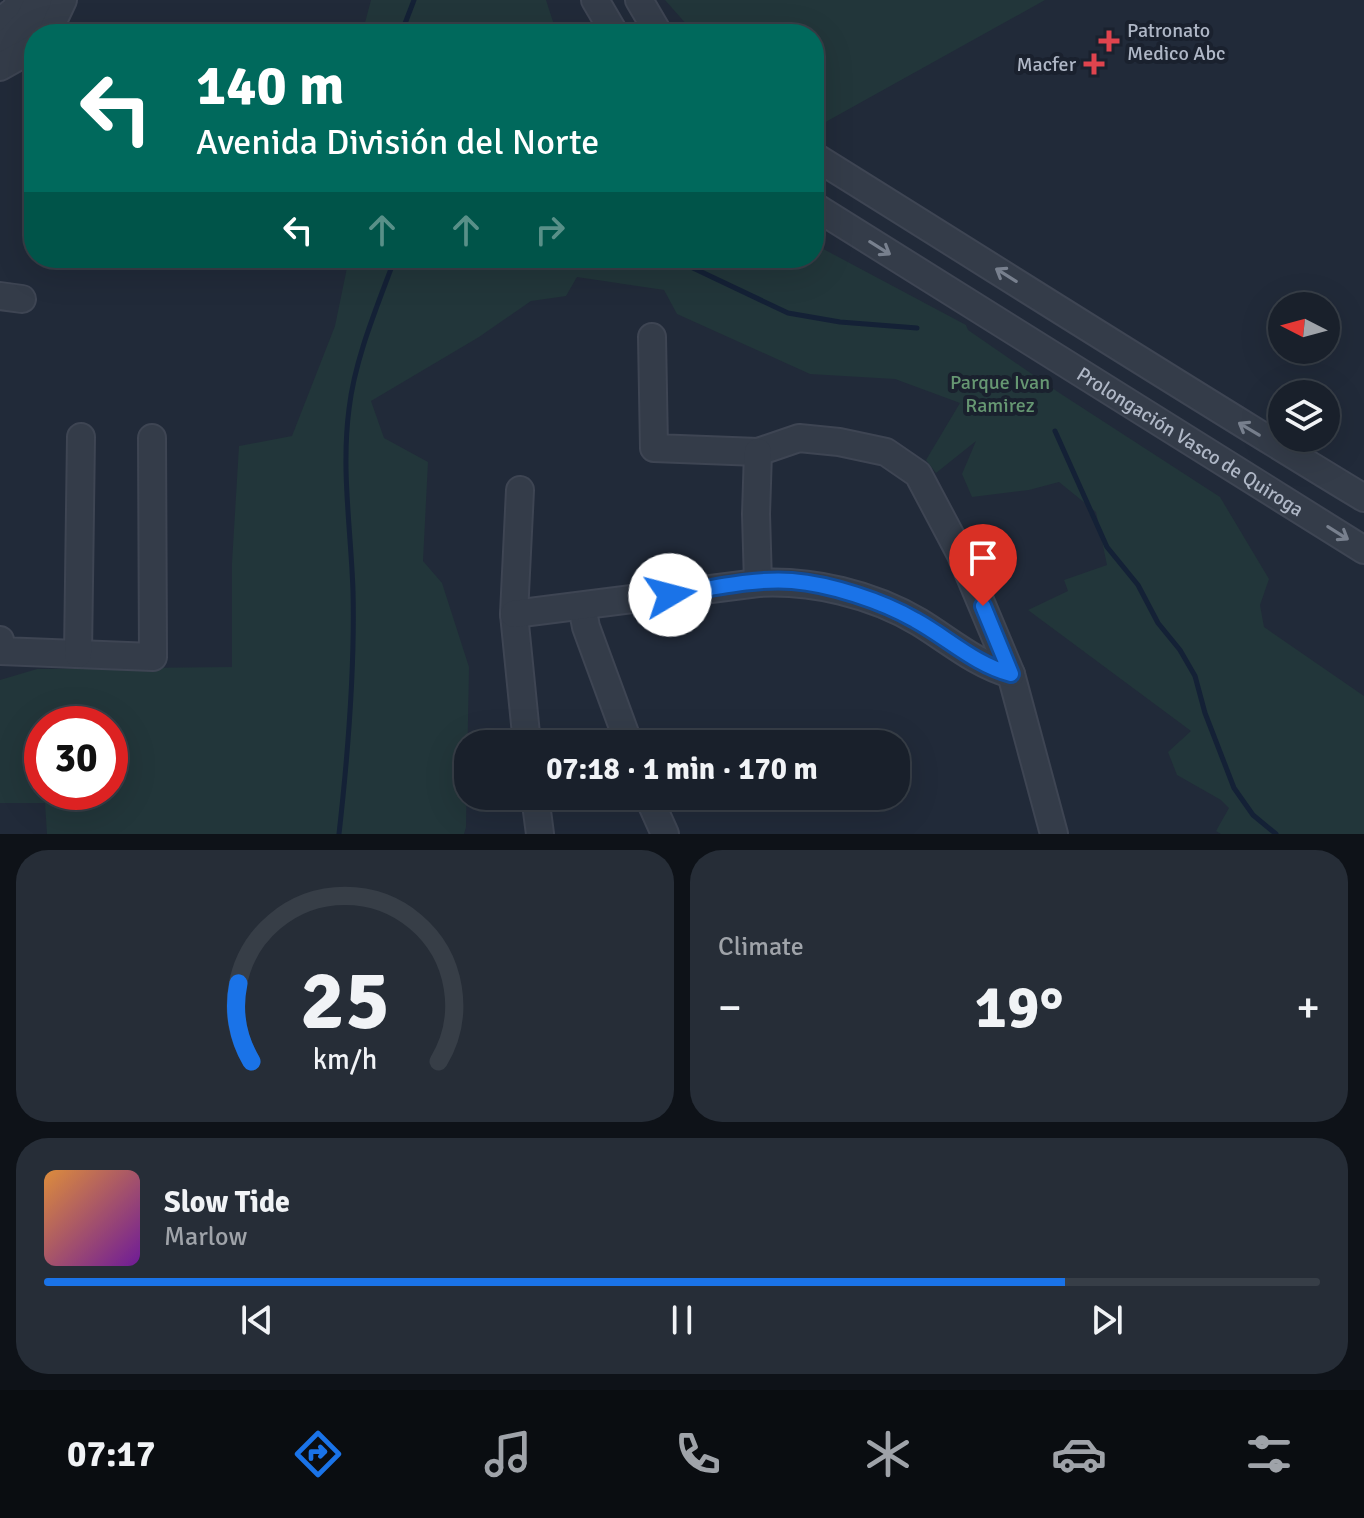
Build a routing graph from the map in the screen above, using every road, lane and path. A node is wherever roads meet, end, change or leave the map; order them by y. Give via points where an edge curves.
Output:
1 (20, 0) edge
2 (38, 0) edge
3 (63, 0) edge
4 (595, 0) edge
5 (639, 0) edge
6 (0, 22) edge
7 (25, 24) edge
8 (52, 24) edge
9 (609, 24) edge
10 (653, 24) edge
11 (24, 25) edge
12 (0, 50) edge
13 (24, 54) edge
14 (0, 67) edge
15 (824, 162) edge
16 (824, 212) edge
17 (1052, 304) junction
18 (652, 337) dead end
19 (1028, 341) junction
20 (81, 437) dead end
21 (152, 438) dead end
22 (758, 452) junction
23 (520, 490) dead end
24 (1364, 498) edge
25 (1364, 550) edge
26 (758, 583) junction
27 (582, 606) junction
28 (514, 614) junction
29 (0, 640) edge
30 (78, 654) junction
31 (1011, 674) junction
32 (526, 730) edge
33 (624, 730) edge
34 (537, 810) edge
35 (654, 810) edge
36 (540, 834) edge
37 (665, 834) edge
38 (1054, 834) edge

1 - 6 street
2 - 7 street
3 - 8 street
4 - 9 street
5 - 10 street
11 - 12 street
13 - 14 street
17 -> 15 street, Prolongación Vasco de Quiroga
16 -> 19 street, Prolongación Vasco de Quiroga
17 - 19 street
24 -> 17 street, Prolongación Vasco de Quiroga
18 - 22 street via 654,448
19 -> 25 street, Prolongación Vasco de Quiroga
20 - 30 street
21 - 30 street via 153,657
22 - 26 street
22 - 31 street via 799,438 839,442 886,452 918,474 961,555
23 - 28 street
26 - 27 street
26 - 31 street via 813,584 892,608 974,659
27 - 28 street
27 - 33 street
28 - 32 street
29 - 30 street via 1,651
31 - 38 street
34 - 36 street
35 - 37 street

